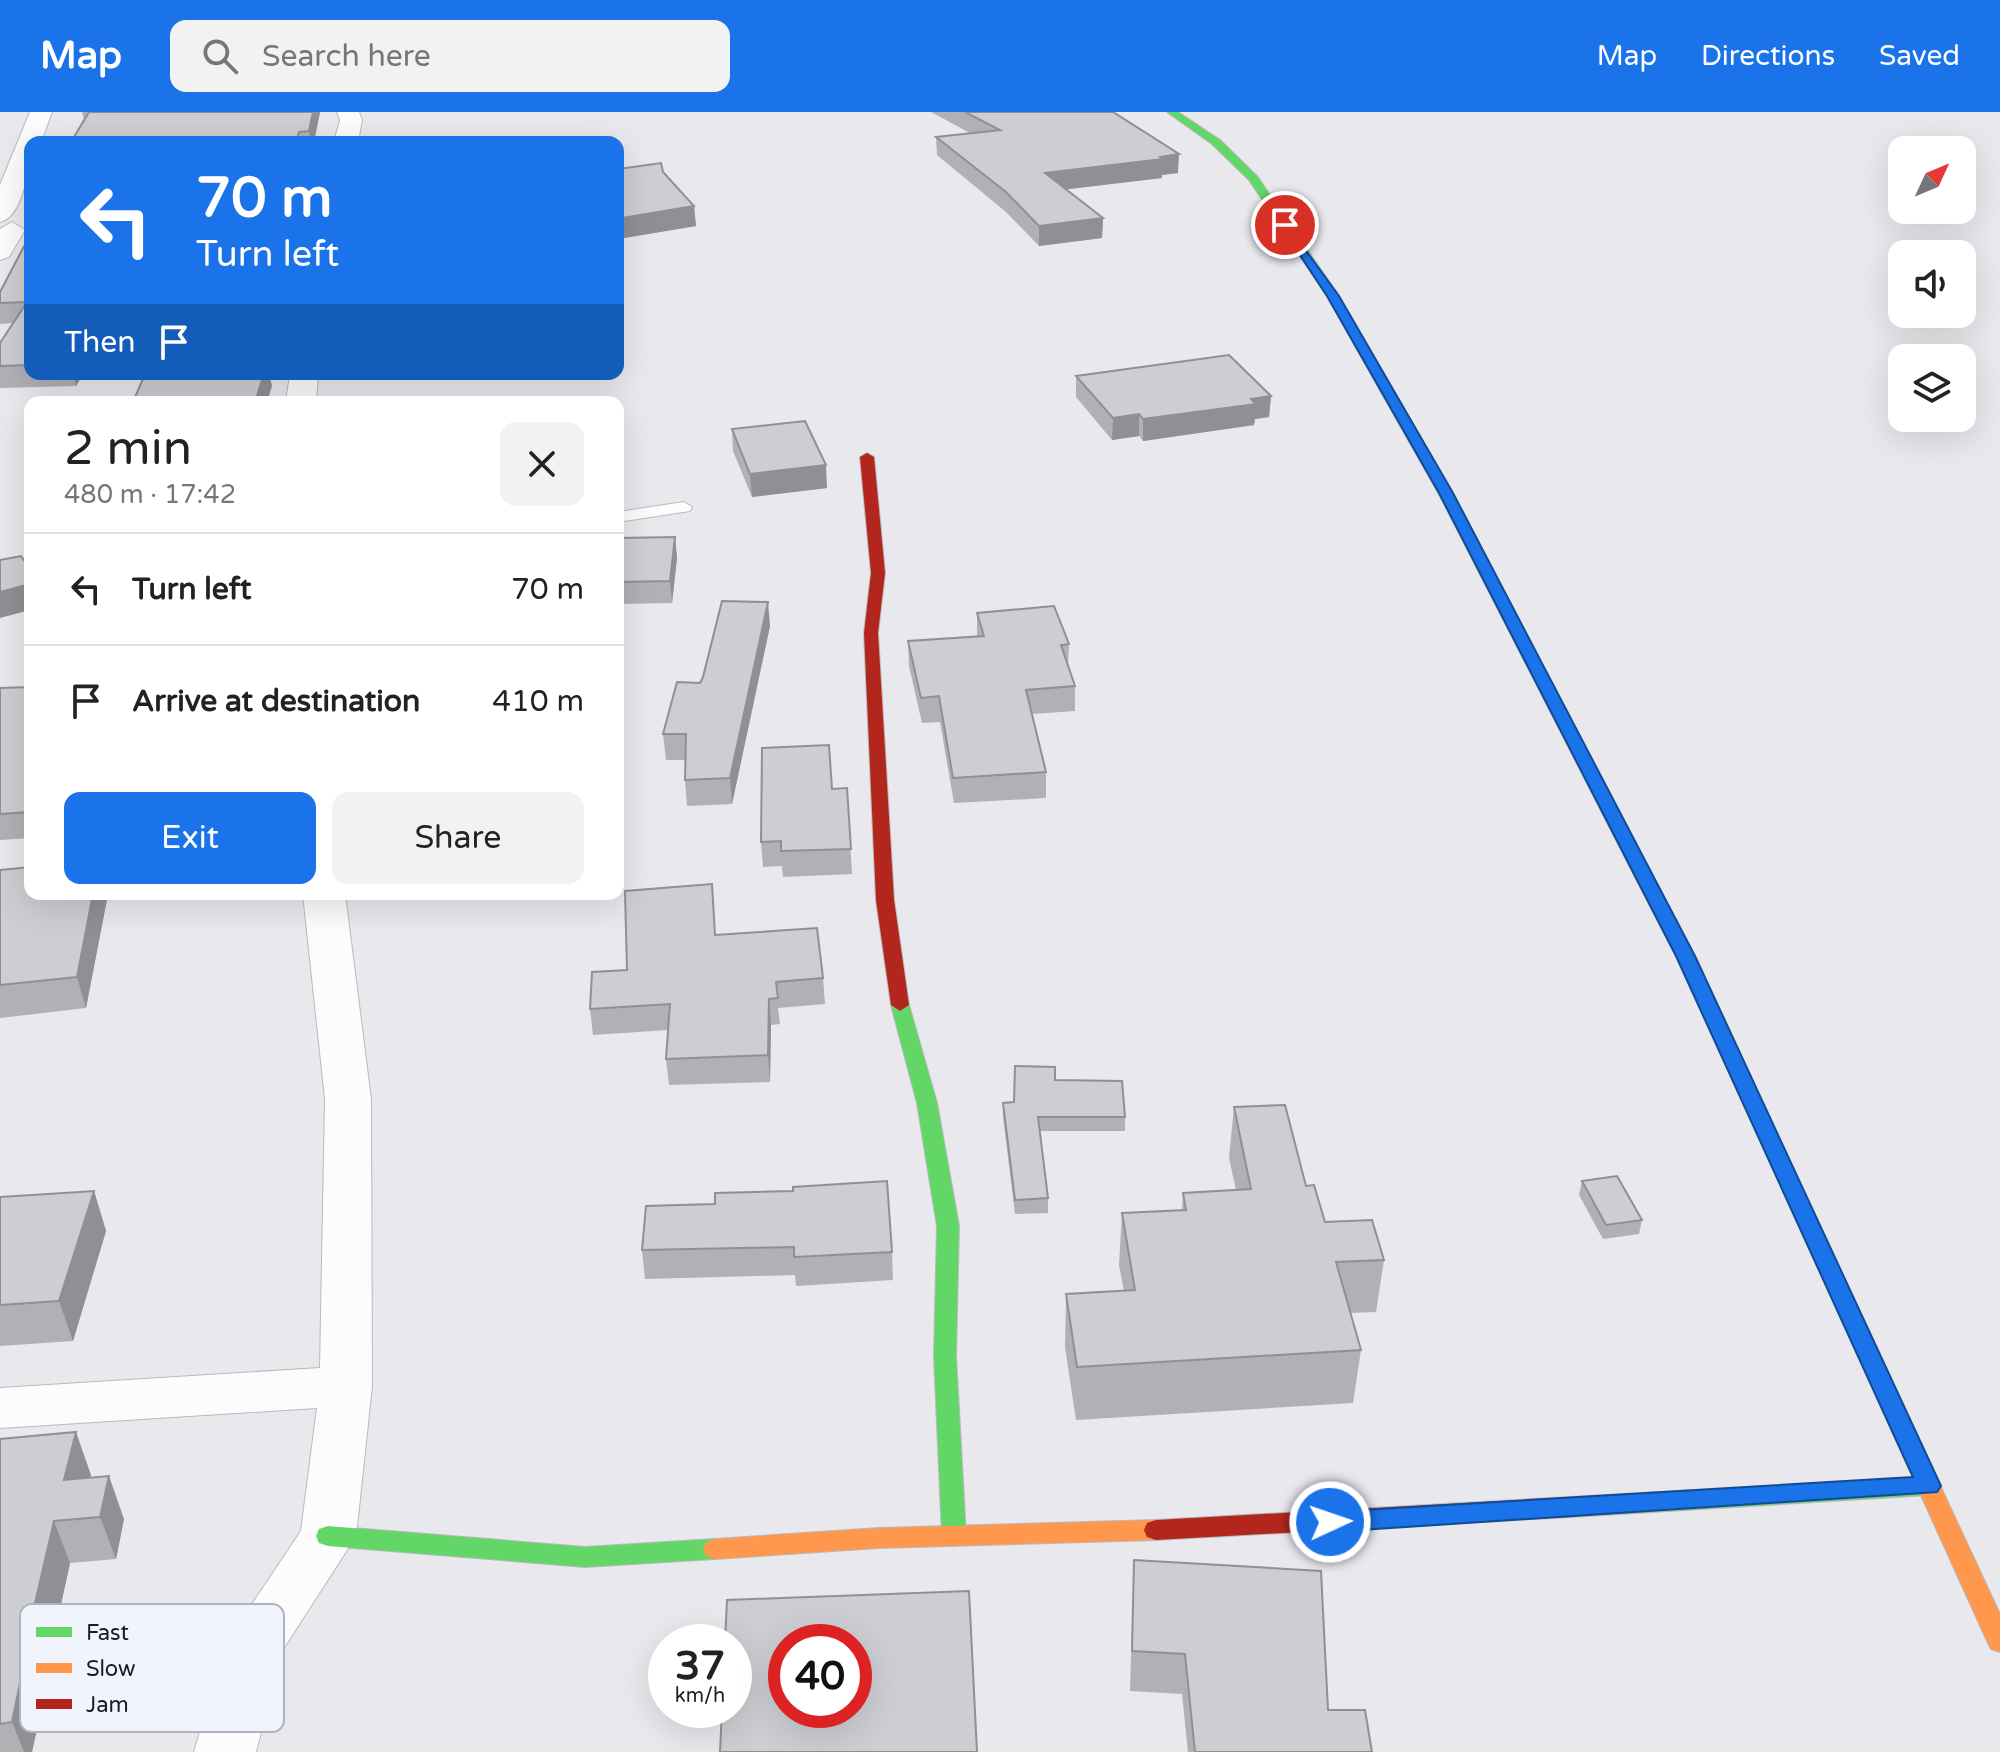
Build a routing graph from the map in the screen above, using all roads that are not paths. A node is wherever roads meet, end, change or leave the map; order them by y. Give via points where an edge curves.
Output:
1 (41, 112) edge
2 (348, 112) edge
3 (1172, 112) edge
4 (34, 136) edge
5 (347, 136) edge
6 (24, 174) edge
7 (8, 232) edge
8 (867, 457) dead end
9 (684, 507) dead end
10 (624, 516) edge
11 (325, 900) edge
12 (346, 1386) junction
13 (0, 1408) edge
14 (1929, 1486) junction
15 (328, 1536) junction
16 (954, 1536) junction
17 (282, 1604) edge
18 (2000, 1641) edge
19 (231, 1732) edge
20 (225, 1752) edge

1 - 4 street
2 - 5 street
3 - 14 main road via 1216,142 1253,178 1333,296 1446,493 1685,956
6 - 7 street
8 - 16 main road via 878,573 871,633 885,900 903,1024 927,1103 948,1226 945,1356
9 - 10 lane
11 - 12 street via 348,1099
12 - 13 street
12 - 15 street
14 - 16 main road via 1303,1524
14 - 18 main road
15 - 16 main road via 585,1557
15 - 17 street
19 - 20 street

